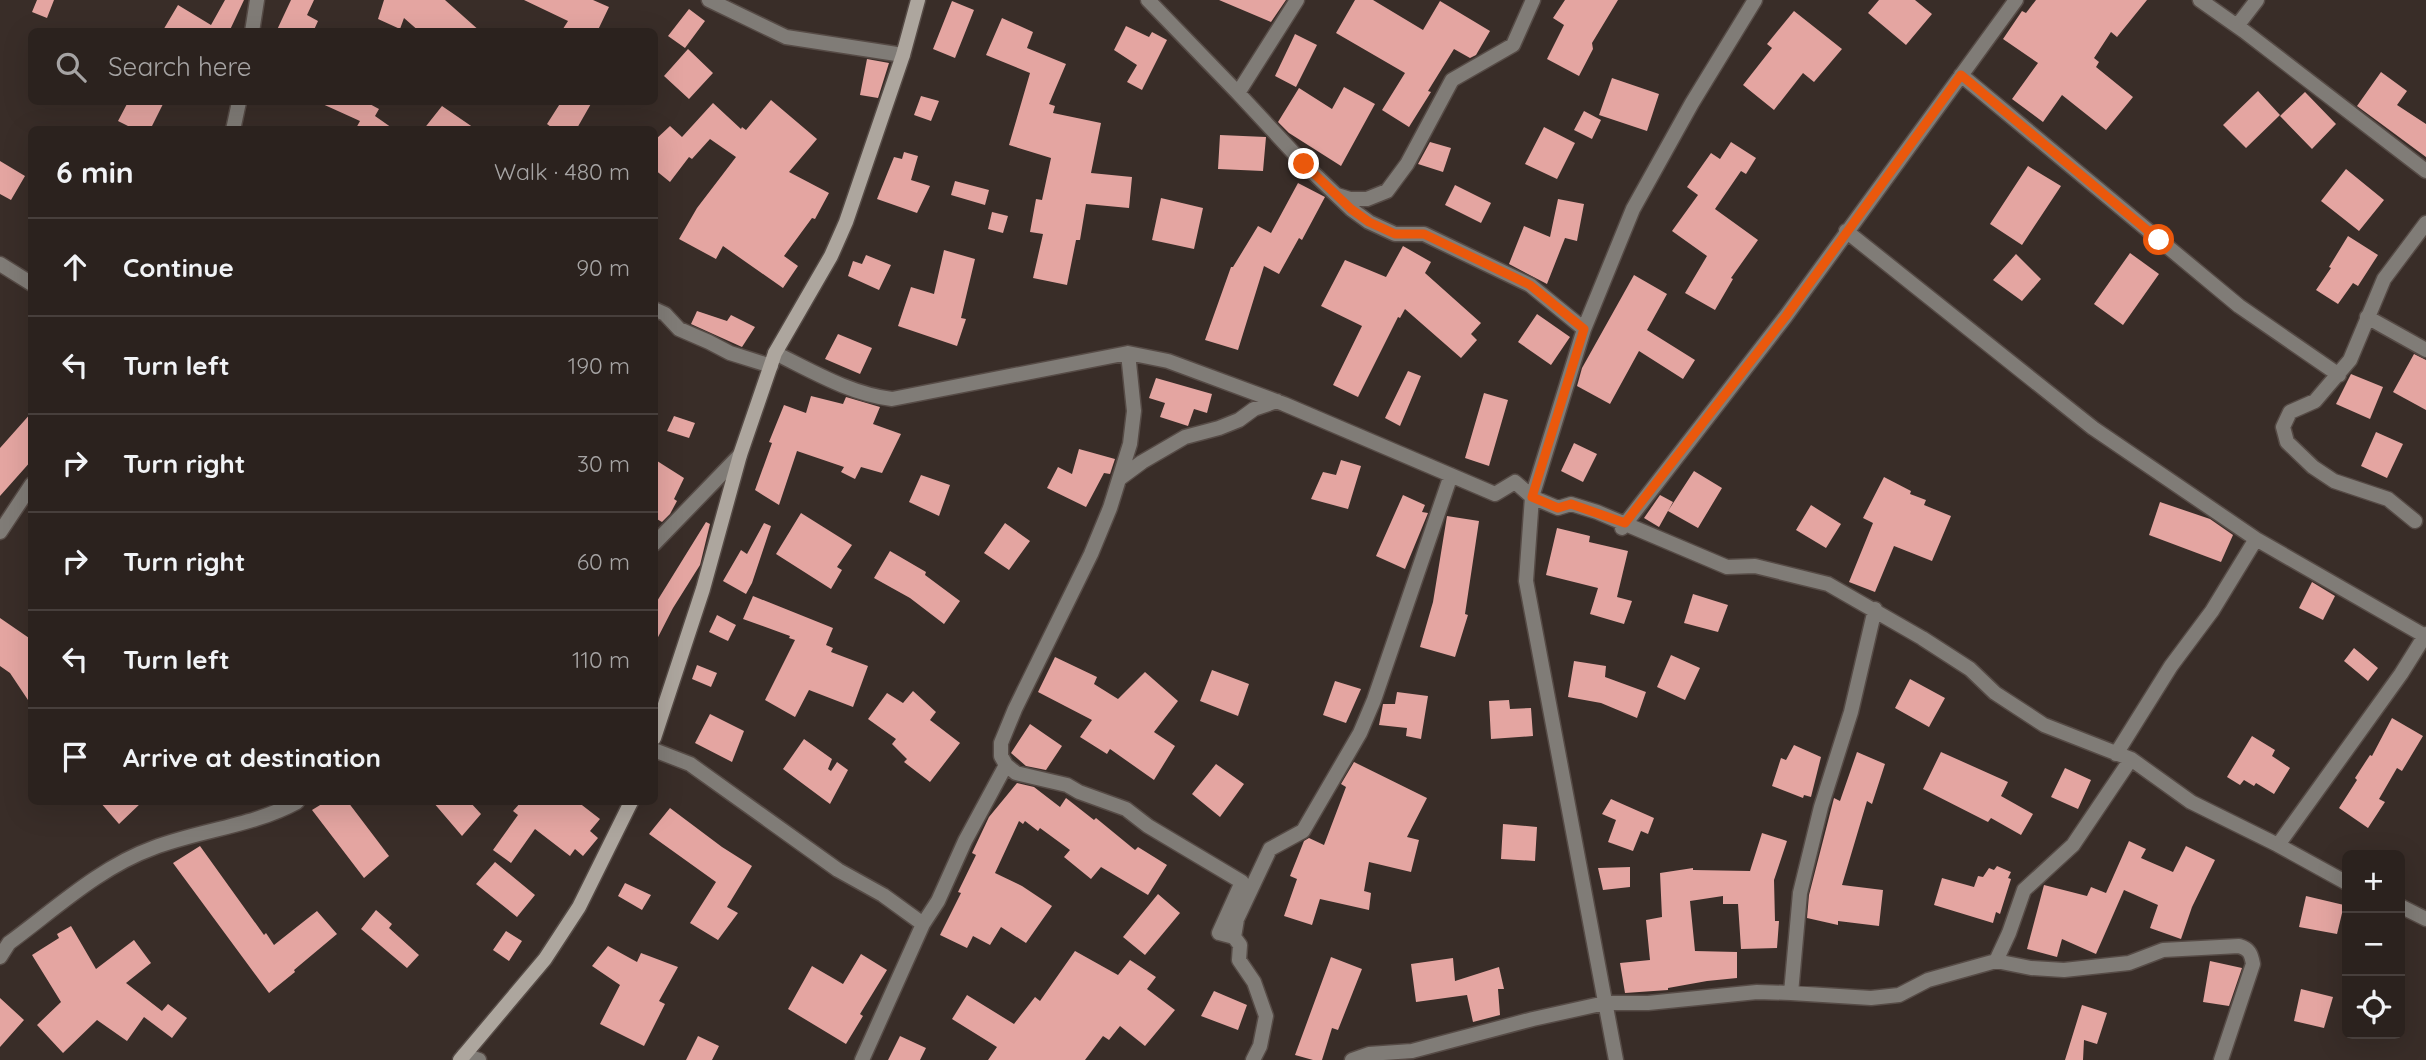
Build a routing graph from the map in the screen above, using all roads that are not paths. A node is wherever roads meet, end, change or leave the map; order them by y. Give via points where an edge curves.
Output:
1 (257, 0) edge
2 (709, 0) edge
3 (918, 0) edge
4 (1148, 0) edge
5 (1297, 0) edge
6 (1533, 0) edge
7 (1755, 0) edge
8 (2016, 0) edge
9 (2200, 0) edge
10 (2257, 0) edge
11 (2237, 26) junction
12 (253, 28) edge
13 (904, 55) junction
14 (1961, 75) junction
15 (1238, 93) junction
16 (238, 105) edge
17 (234, 126) edge
18 (2426, 171) edge
19 (1335, 195) junction
20 (2426, 223) edge
21 (1846, 231) junction
22 (0, 264) edge
23 (28, 282) edge
24 (658, 311) edge
25 (2367, 317) junction
26 (1584, 329) junction
27 (2426, 350) edge
28 (1128, 353) junction
29 (773, 360) junction
30 (2339, 375) junction
31 (1277, 401) junction
32 (740, 455) junction
33 (1451, 475) junction
34 (1119, 479) junction
35 (28, 490) edge
36 (1532, 497) junction
37 (2415, 521) dead end
38 (1623, 526) junction
39 (0, 532) edge
40 (658, 540) edge
41 (2256, 540) junction
42 (1875, 609) junction
43 (2425, 635) edge
44 (658, 726) edge
45 (658, 752) edge
46 (2116, 754) junction
47 (2131, 760) junction
48 (1006, 765) junction
49 (291, 805) edge
50 (630, 805) edge
51 (2278, 845) junction
52 (2342, 880) edge
53 (2405, 908) edge
54 (2426, 919) edge
55 (923, 924) junction
56 (1234, 937) junction
57 (5, 943) edge
58 (0, 957) edge
59 (1996, 961) junction
60 (1791, 993) junction
61 (1605, 1003) junction
62 (462, 1058) edge
63 (479, 1060) edge
64 (862, 1060) edge
65 (1254, 1060) edge
66 (1352, 1060) edge
67 (1616, 1060) edge
68 (2221, 1060) edge

1 - 12 street
2 - 13 street via 786,37
3 - 13 street
4 - 15 street
5 - 15 street
6 - 19 street via 1513,45 1452,80 1407,164 1387,191 1367,199
7 - 26 street via 1633,209
8 - 14 street
9 - 11 street
10 - 11 street
11 - 18 street
13 - 29 street via 846,222
14 - 21 street
14 - 30 street via 2239,306
15 - 19 street
16 - 17 street
19 - 26 street via 1386,230 1424,234 1530,285
20 - 25 street via 2384,279
21 - 38 street
21 - 41 street via 2093,428
22 - 23 street
24 - 29 street via 679,329 730,353
25 - 27 street
25 - 30 street
26 - 36 street
28 - 29 street via 892,399 857,392
28 - 31 street via 1168,361
28 - 34 street via 1134,428
29 - 32 street
30 - 37 street via 2315,401 2290,412 2283,427 2287,442 2334,481 2388,499
31 - 33 street
31 - 34 street via 1219,428 1185,437
32 - 40 street
32 - 44 street
33 - 36 street via 1495,494 1515,482
33 - 56 street via 1360,733 1303,831 1270,849 1237,919
34 - 48 street via 1091,554 1001,743
35 - 39 street
36 - 38 street via 1558,508 1571,504
36 - 61 street via 1526,581
38 - 42 street via 1727,567 1755,566 1828,584
41 - 43 street
41 - 46 street
42 - 46 street via 1970,669 1995,692 2044,724
42 - 60 street via 1852,712 1821,807 1800,893
43 - 51 street
45 - 55 street via 690,764 838,870
46 - 47 street
47 - 51 street via 2191,802
47 - 59 street via 2073,845 2024,890
48 - 55 street
48 - 56 street via 1016,773 1067,785 1125,809 1242,881 1219,933
49 - 57 street via 151,848 103,874
50 - 62 street via 579,907 545,959
51 - 52 street
53 - 54 street
55 - 64 street
56 - 65 street via 1240,945 1239,960 1254,982 1266,1016
57 - 58 street
59 - 60 street via 1928,981 1899,995 1871,998
59 - 68 street via 2064,970 2129,962 2163,950 2246,948 2253,964
60 - 61 street
61 - 66 street via 1412,1051
61 - 67 street
62 - 63 street

